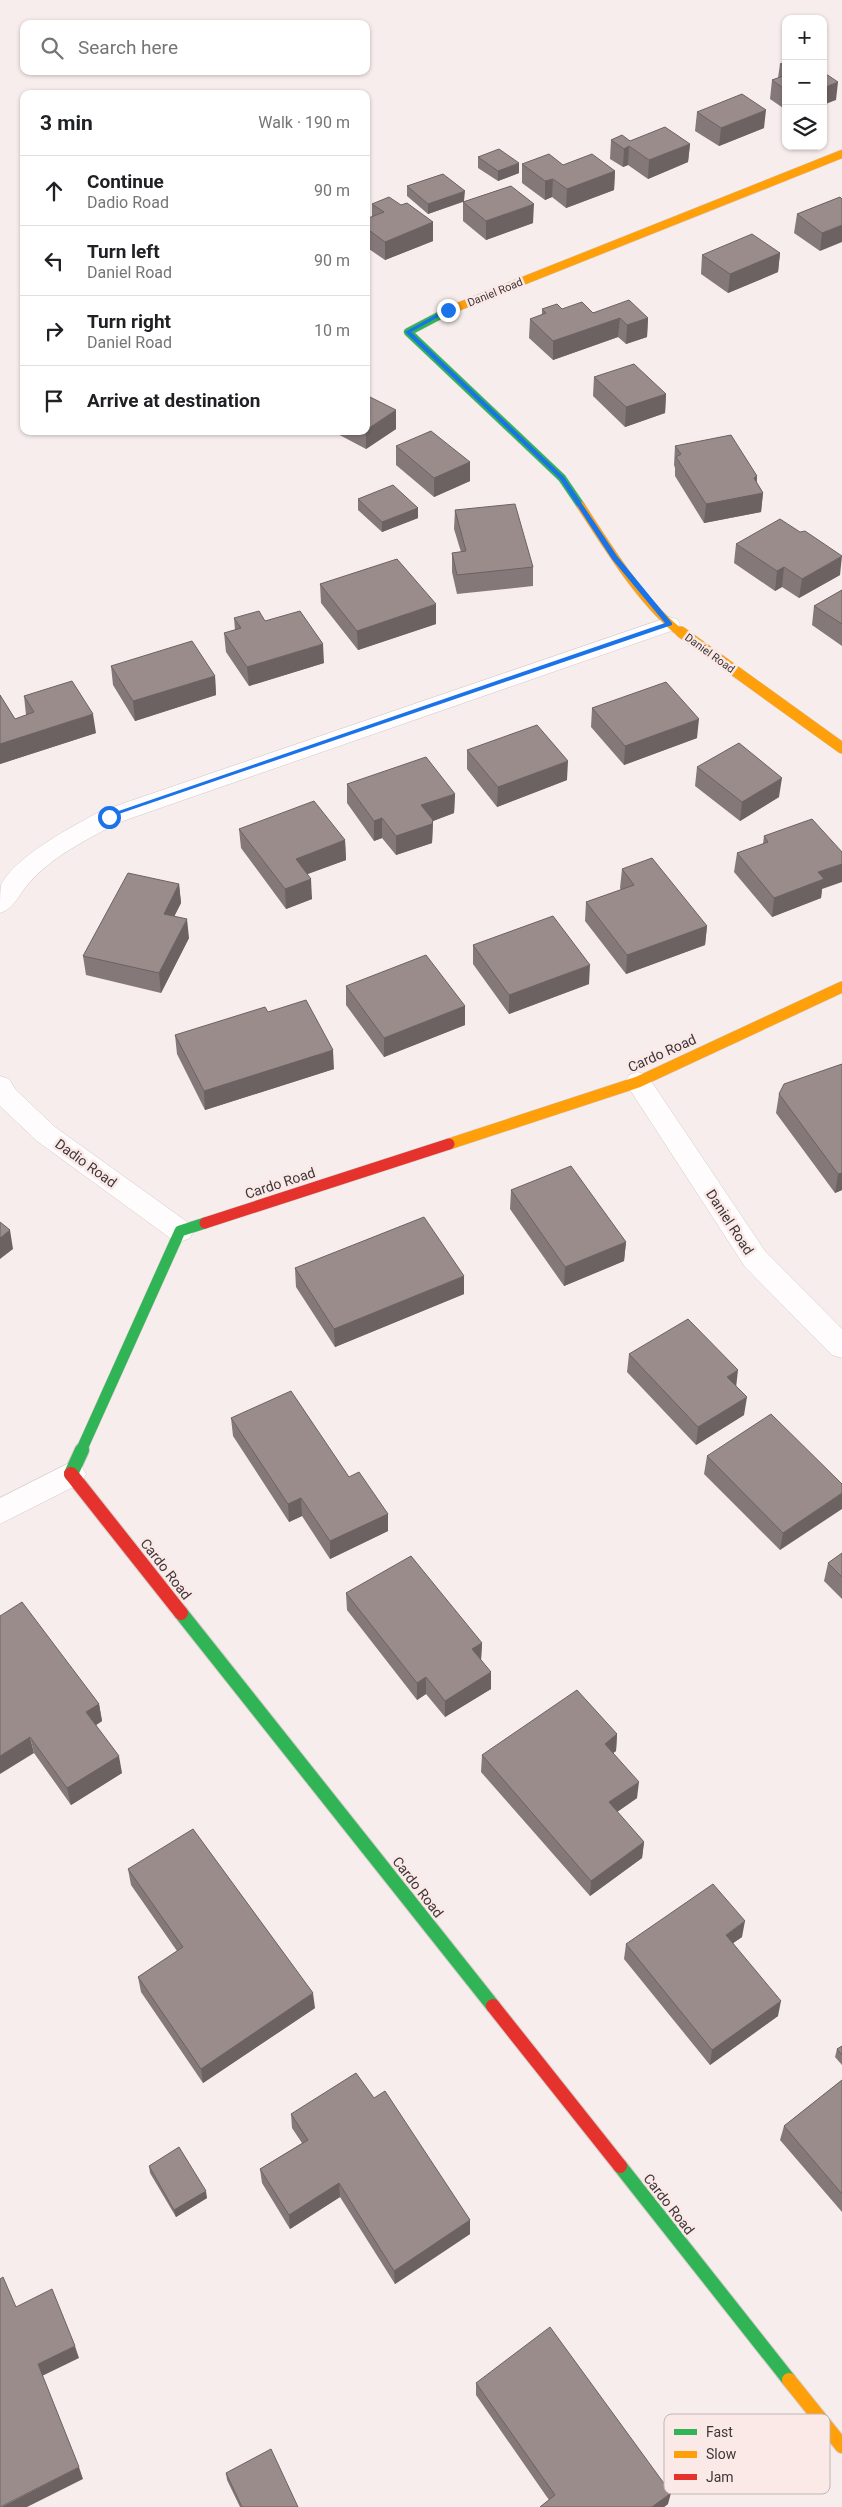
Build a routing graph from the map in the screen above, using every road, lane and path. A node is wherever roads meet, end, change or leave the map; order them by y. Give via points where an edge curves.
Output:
1 (842, 154) edge
2 (670, 624) junction
3 (842, 748) edge
4 (0, 904) edge
5 (842, 987) edge
6 (638, 1082) junction
7 (0, 1086) edge
8 (180, 1231) junction
9 (842, 1347) edge
10 (71, 1474) junction
11 (0, 1512) edge
12 (817, 2414) edge
13 (830, 2431) edge
14 (842, 2446) edge

1 - 2 street, Daniel Road via 448,310 408,332 562,478 614,557
2 - 3 street, Daniel Road
2 - 4 street via 109,817 61,843 21,876
5 - 6 street, Cardo Road
6 - 8 street, Cardo Road
6 - 9 street, Daniel Road via 755,1259
7 - 8 street, Dadio Road via 6,1096 46,1134
8 - 10 street
10 - 11 street
10 - 12 street, Cardo Road
13 - 14 street, Cardo Road

